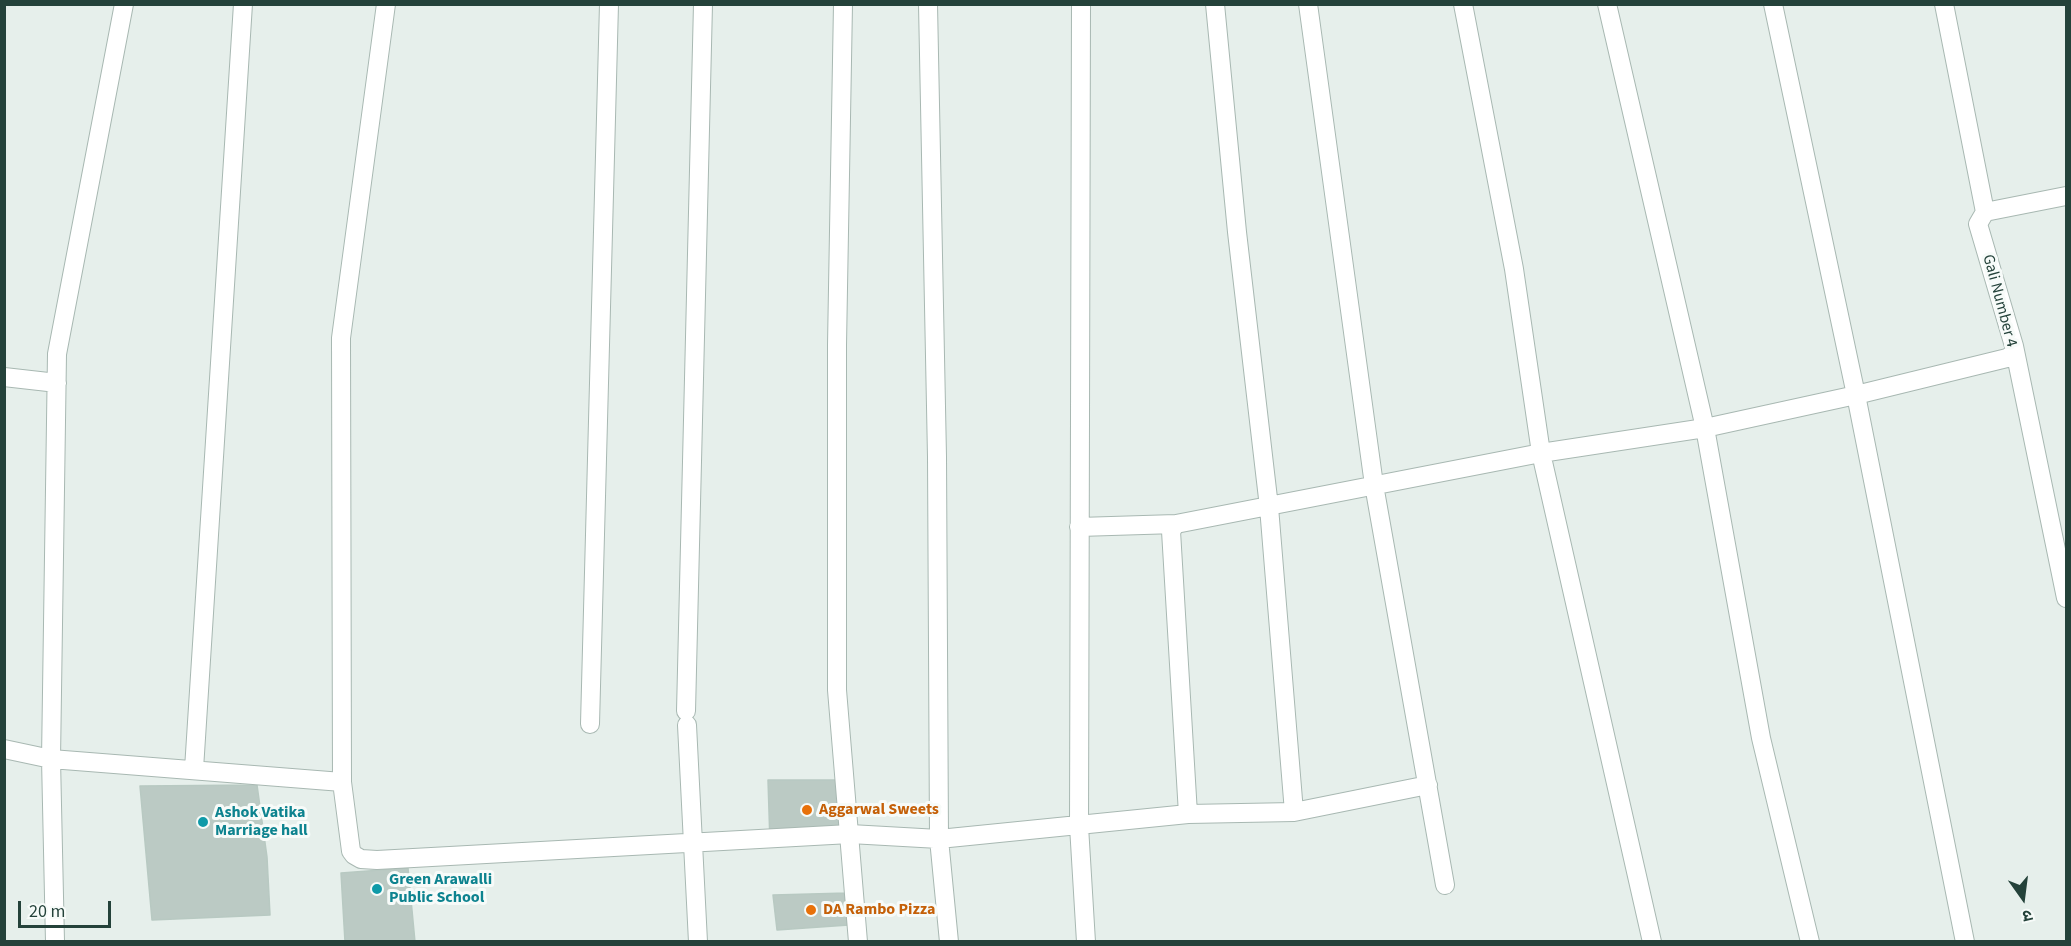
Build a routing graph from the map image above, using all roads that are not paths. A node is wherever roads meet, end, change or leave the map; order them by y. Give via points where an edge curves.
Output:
1 (124, 4) edge
2 (243, 4) edge
3 (386, 4) edge
4 (609, 4) edge
5 (703, 4) edge
6 (843, 4) edge
7 (928, 4) edge
8 (1081, 4) edge
9 (1215, 4) edge
10 (1308, 4) edge
11 (1463, 4) edge
12 (1607, 4) edge
13 (1773, 4) edge
14 (1944, 4) edge
15 (2067, 196) edge
16 (1985, 212) junction
17 (2013, 354) junction
18 (4, 376) edge
19 (57, 383) junction
20 (1856, 395) junction
21 (1705, 428) junction
22 (1541, 453) junction
23 (1374, 485) junction
24 (1269, 507) junction
25 (1176, 524) junction
26 (1079, 527) junction
27 (2067, 598) edge
28 (590, 724) dead end
29 (4, 750) edge
30 (51, 759) junction
31 (194, 769) junction
32 (342, 782) junction
33 (1428, 785) junction
34 (1294, 812) junction
35 (1188, 814) junction
36 (1079, 826) junction
37 (850, 834) junction
38 (939, 839) junction
39 (694, 843) junction
40 (1445, 885) dead end
41 (55, 942) edge
42 (698, 942) edge
43 (858, 942) edge
44 (949, 942) edge
45 (1086, 942) edge
46 (1652, 942) edge
47 (1810, 942) edge
48 (1965, 942) edge

1 - 19 street via 57,354
2 - 31 street
3 - 32 street via 341,338
4 - 28 street
5 - 39 street via 686,718
6 - 37 street via 837,345 837,690
7 - 38 street via 937,457
8 - 26 street
9 - 24 street
10 - 23 street
11 - 22 street via 1514,269
12 - 21 street
13 - 20 street
14 - 16 street, Gali Number 4
15 - 16 street
16 - 17 street, Gali Number 4 via 1978,224 2014,346
17 - 20 street
17 - 27 street, Gali Number 4
18 - 19 street
19 - 30 street
20 - 21 street
20 - 48 street
21 - 22 street
21 - 47 street via 1761,738
22 - 23 street
22 - 46 street
23 - 24 street
23 - 33 street
24 - 25 street
24 - 34 street
25 - 26 street
25 - 35 street via 1171,531
26 - 36 street
29 - 30 street
30 - 31 street
30 - 41 street
31 - 32 street
32 - 39 street via 351,851 361,859
33 - 34 street
33 - 40 street
34 - 35 street
35 - 36 street
36 - 38 street
36 - 45 street
37 - 38 street
37 - 39 street
37 - 43 street
38 - 44 street
39 - 42 street

